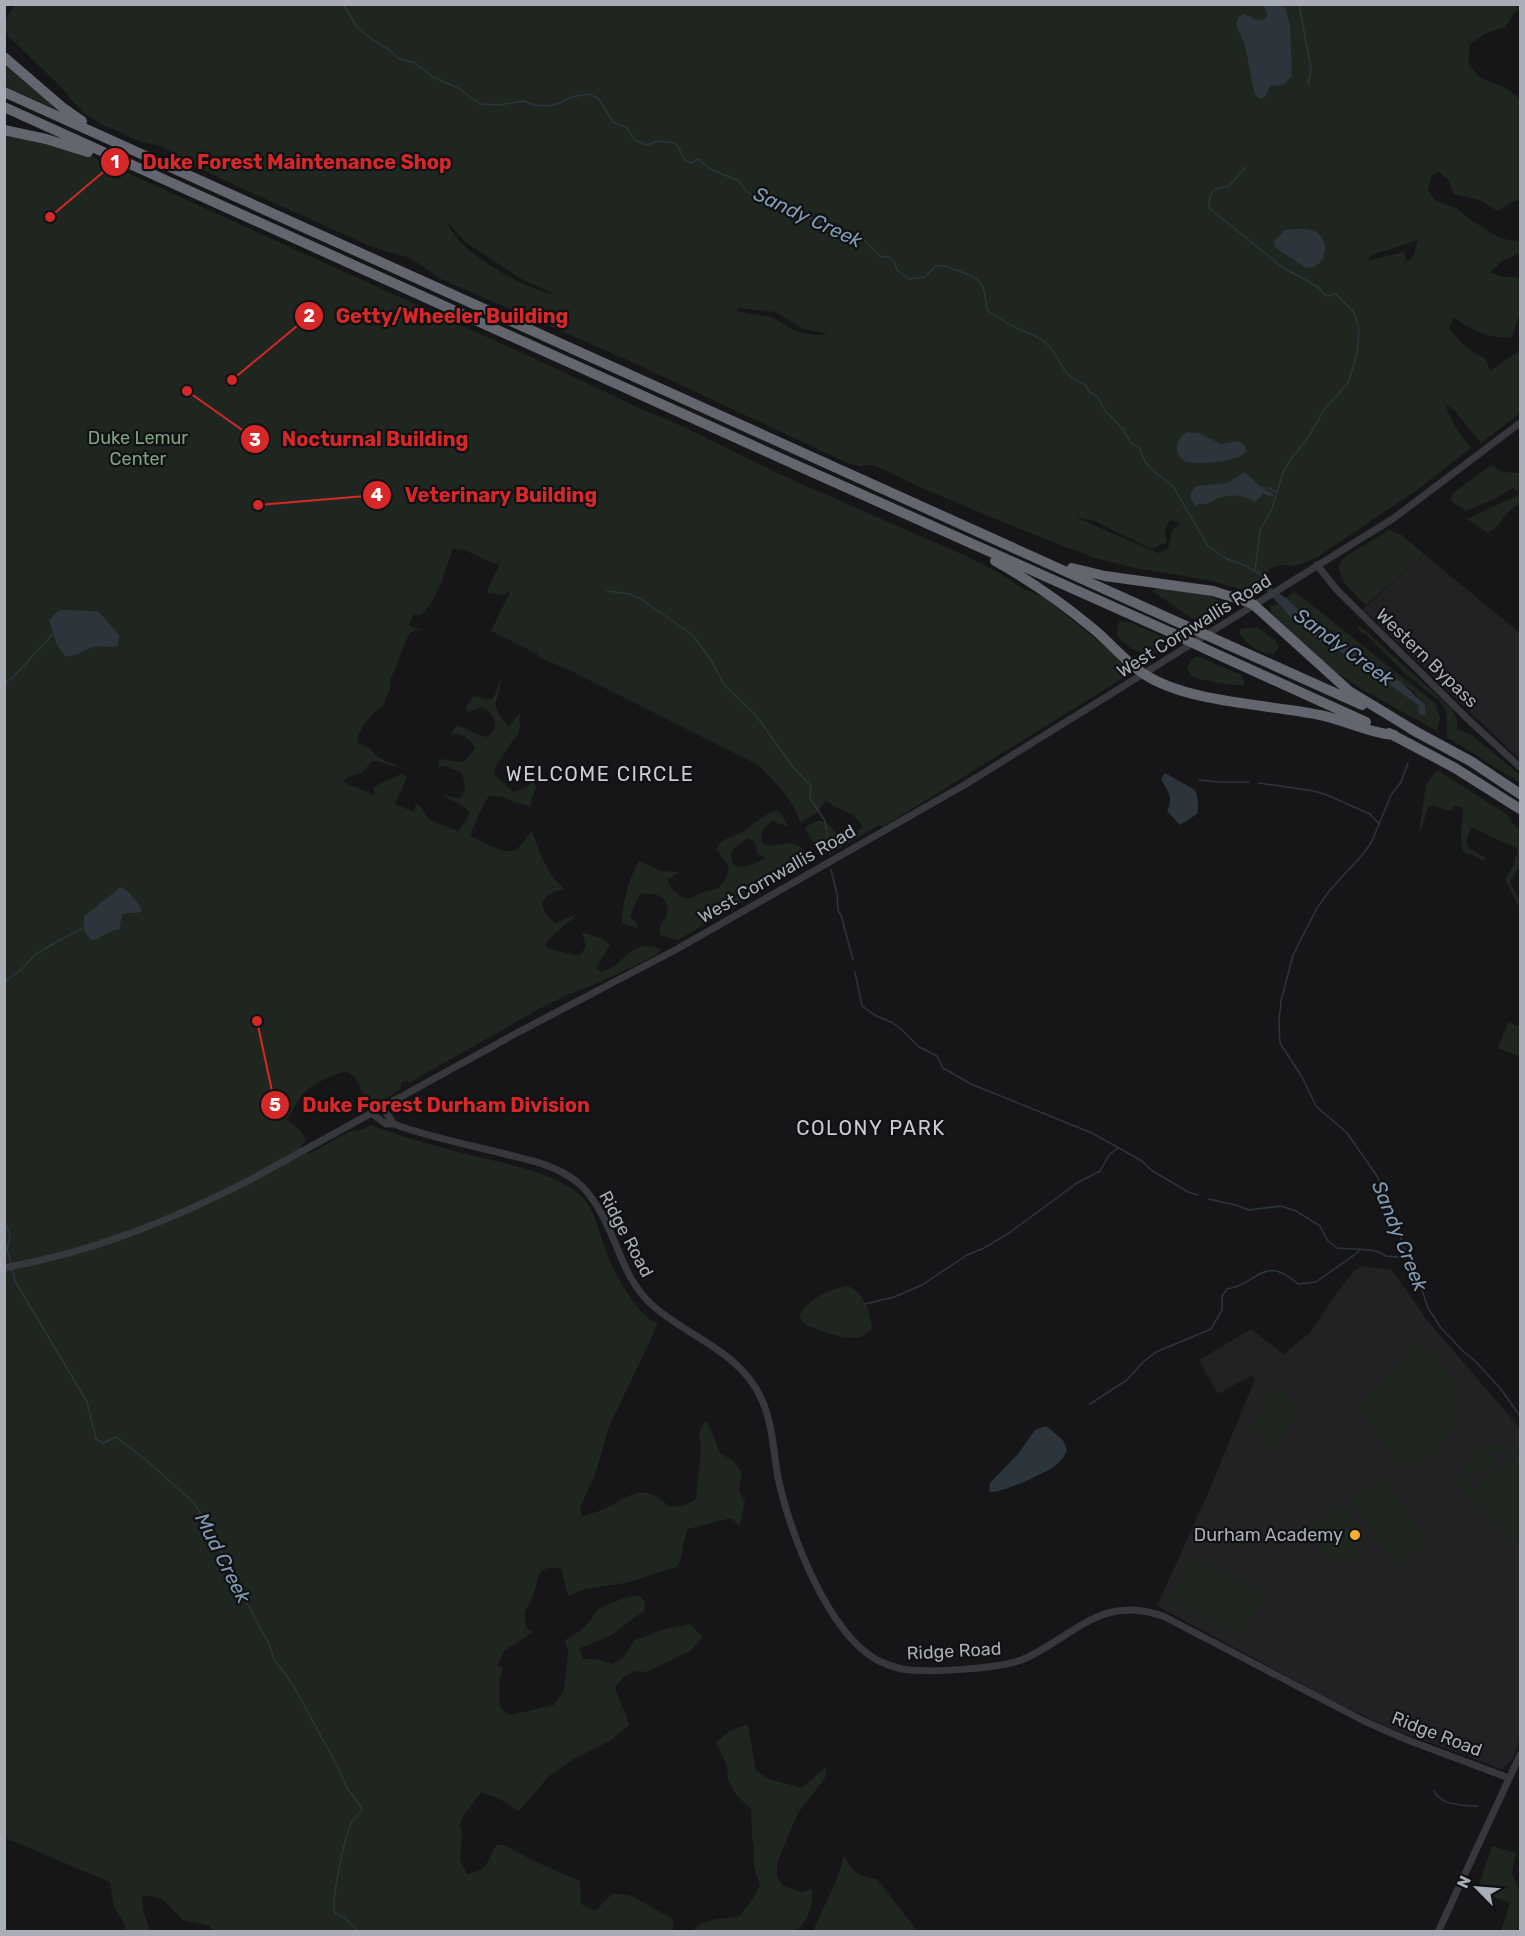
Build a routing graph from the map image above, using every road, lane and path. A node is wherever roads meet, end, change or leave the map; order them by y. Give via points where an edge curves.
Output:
1 (4, 57) edge
2 (4, 92) edge
3 (4, 107) edge
4 (4, 130) edge
5 (148, 157) junction
6 (117, 158) junction
7 (1521, 423) edge
8 (916, 518) junction
9 (1048, 564) junction
10 (1317, 566) junction
11 (1254, 605) junction
12 (1144, 674) junction
13 (1415, 731) junction
14 (1394, 735) junction
15 (1521, 767) edge
16 (1521, 794) edge
17 (1521, 810) edge
18 (382, 1107) junction
19 (372, 1113) junction
20 (394, 1124) junction
21 (4, 1268) edge
22 (1521, 1755) edge
23 (1509, 1779) junction
24 (1438, 1932) edge

1 - 5 highway via 77,118
2 - 5 highway
3 - 6 highway
4 - 6 highway
5 - 9 highway
6 - 8 highway
7 - 10 street, West Cornwallis Road via 1394,518
8 - 12 highway via 1038,587
8 - 14 highway, bridge
9 - 11 highway via 1213,591
9 - 13 highway, bridge
10 - 11 street, West Cornwallis Road
10 - 15 street, Western Bypass via 1389,642
11 - 12 street, West Cornwallis Road
11 - 13 highway via 1349,691
12 - 14 highway via 1191,693 1307,712
12 - 18 street, West Cornwallis Road via 966,784 676,949
13 - 16 highway
14 - 17 highway
18 - 19 street, West Cornwallis Road
18 - 20 street
19 - 20 street, Ridge Road via 386,1124
19 - 21 street, West Cornwallis Road via 248,1181 172,1217 110,1242
20 - 23 street, Ridge Road via 547,1166 585,1189 604,1218 628,1274 645,1298 733,1361 752,1381 766,1410 781,1492 801,1553 839,1622 856,1644 878,1661 912,1670 1008,1664 1043,1649 1091,1619 1143,1610 1165,1617 1371,1724
22 - 23 street
23 - 24 street

